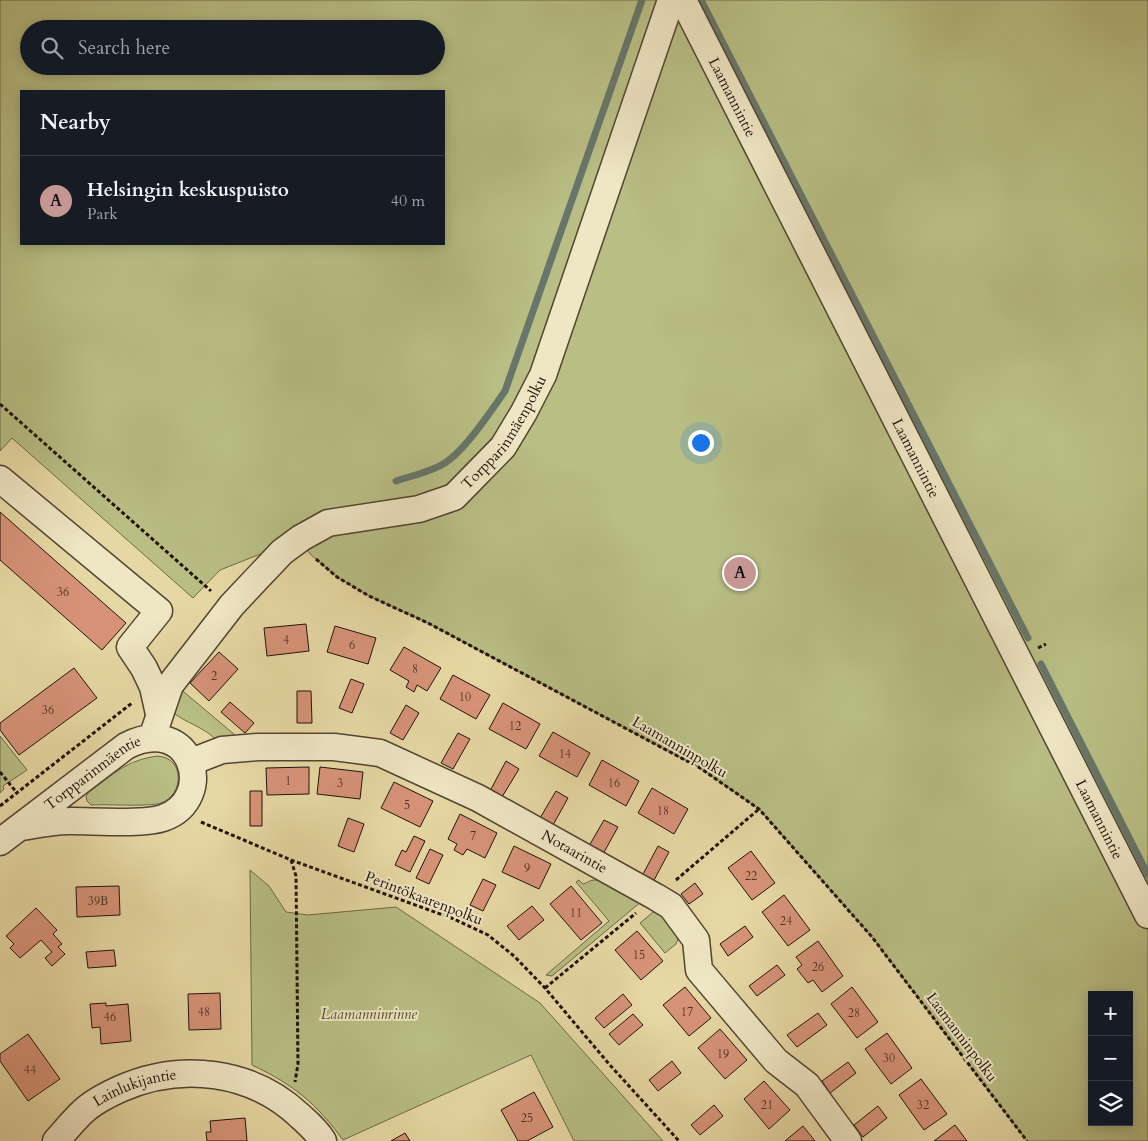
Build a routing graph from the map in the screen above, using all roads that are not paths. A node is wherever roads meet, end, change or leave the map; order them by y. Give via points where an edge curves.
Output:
1 (671, 0) edge
2 (683, 0) edge
3 (0, 479) edge
4 (156, 726) junction
5 (191, 762) junction
6 (22, 826) junction
7 (0, 842) edge
8 (1148, 915) edge
9 (56, 1141) edge
10 (323, 1141) edge
11 (848, 1141) edge

1 - 4 street, Torpparinmäenpolku via 543,375 503,447 454,497 419,509 328,523 282,552 232,605 170,685
2 - 8 street, Laamannintie
3 - 4 street via 160,611 130,647 153,687
4 - 5 street, Torpparinmäentie via 164,739 186,753
4 - 6 street, Torpparinmäentie
5 - 6 street, Torpparinmäentie via 192,783 188,795 181,807 161,819 69,821
5 - 11 street, Notaarintie via 222,750 258,747 334,747 380,753 478,798 656,897 671,906 696,940 699,970 776,1061 807,1085
6 - 7 street, Torpparinmäentie
9 - 10 street, Lainlukijantie via 87,1108 110,1094 135,1083 184,1073 230,1077 262,1089 290,1107

